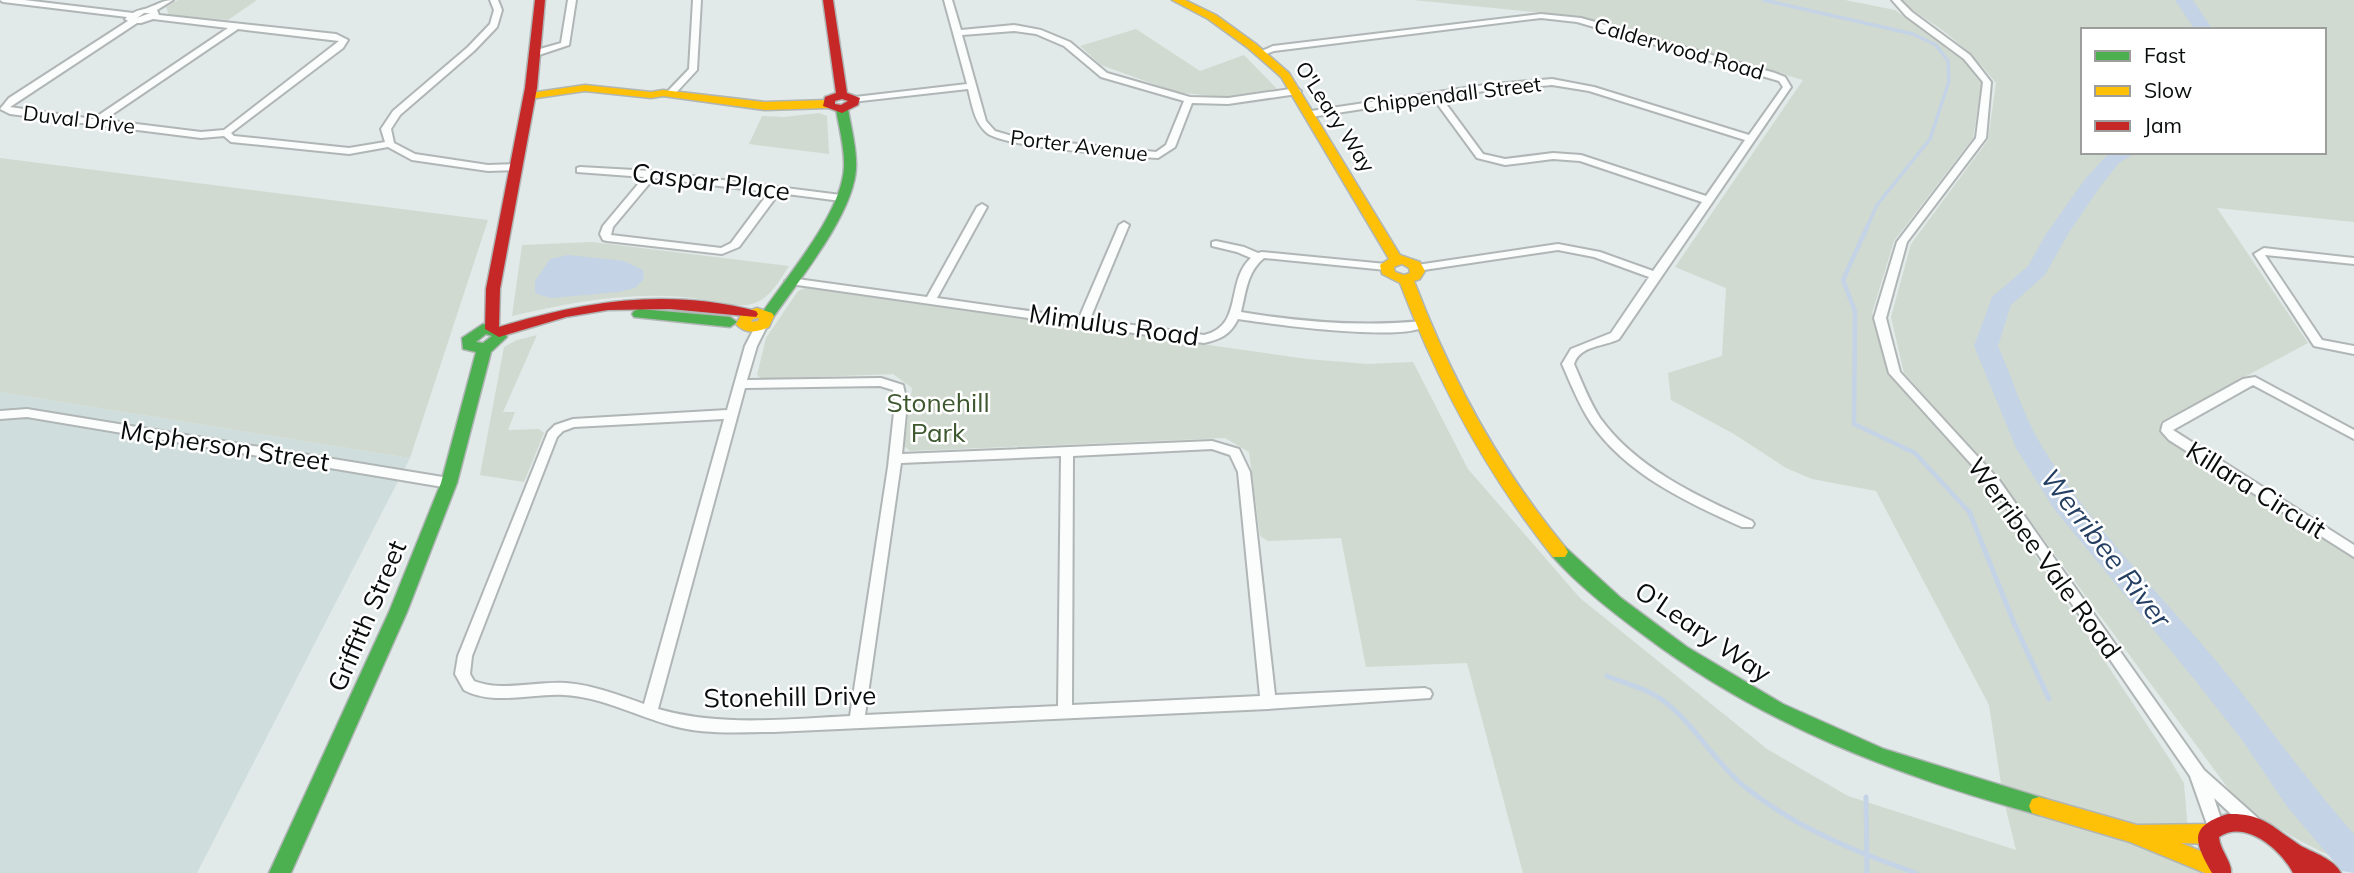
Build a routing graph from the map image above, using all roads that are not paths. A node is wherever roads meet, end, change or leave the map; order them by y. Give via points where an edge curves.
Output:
1 (3, 0) edge
2 (169, 0) edge
3 (494, 0) edge
4 (540, 0) edge
5 (572, 0) edge
6 (697, 0) edge
7 (828, 0) edge
8 (948, 0) edge
9 (1177, 0) edge
10 (1896, 0) edge
11 (152, 14) junction
12 (132, 19) junction
13 (236, 26) junction
14 (957, 33) junction
15 (536, 53) junction
16 (1261, 53) junction
17 (971, 86) junction
18 (1297, 91) junction
19 (531, 92) junction
20 (667, 94) junction
21 (1436, 96) junction
22 (1189, 100) junction
23 (842, 102) junction
24 (1311, 114) junction
25 (95, 122) junction
26 (226, 133) junction
27 (1752, 139) junction
28 (390, 144) junction
29 (518, 162) junction
30 (469, 164) joint
31 (580, 170) dead end
32 (652, 174) junction
33 (776, 190) junction
34 (841, 198) junction
35 (1707, 200) junction
36 (982, 207) dead end
37 (1124, 225) dead end
38 (1216, 244) dead end
39 (1257, 257) junction
40 (2354, 261) edge
41 (1391, 263) junction
42 (1412, 273) junction
43 (1655, 276) junction
44 (790, 281) junction
45 (931, 300) junction
46 (1236, 315) junction
47 (754, 320) junction
48 (1083, 322) junction
49 (1422, 325) junction
50 (487, 339) junction
51 (2354, 350) edge
52 (740, 384) junction
53 (732, 414) junction
54 (0, 415) edge
55 (2354, 435) edge
56 (1067, 453) junction
57 (895, 459) junction
58 (449, 483) junction
59 (1747, 524) dead end
60 (2354, 552) edge
61 (1425, 694) dead end
62 (1268, 703) junction
63 (650, 711) junction
64 (1065, 711) junction
65 (857, 722) junction
66 (2197, 773) junction
67 (2254, 825) junction
68 (2211, 830) junction
69 (2131, 832) junction
70 (2292, 851) junction
71 (2223, 871) edge
72 (280, 873) edge
73 (2304, 873) edge
74 (2330, 873) edge

1 - 12 street
2 - 11 street
3 - 28 street via 498,10 494,25 396,113 386,129
4 - 15 street, Griffith Street
5 - 15 street via 565,45
6 - 20 street via 693,70
7 - 23 street
8 - 14 street, Porter Avenue
9 - 16 street, O'Leary Way via 1212,17
10 - 66 street, Werribee Vale Road via 1967,57 1987,82 1981,138 1902,242 1880,318 1895,373 1995,483
11 - 12 street
11 - 13 street
12 - 25 street, Duval Drive via 4,108
13 - 25 street
13 - 26 street via 344,40
14 - 17 street, Porter Avenue
14 - 22 street via 1038,32 1067,44 1104,75
15 - 19 street, Griffith Street
16 - 18 street, O'Leary Way
16 - 27 street, Calderwood Road via 1527,17 1578,20 1782,79 1787,91
17 - 22 street, Porter Avenue via 982,122 992,133 1018,141 1145,156 1165,153 1170,147
17 - 23 street
18 - 22 street
18 - 24 street, O'Leary Way
19 - 20 street via 598,83
19 - 29 street, Griffith Street
20 - 23 street via 768,108
21 - 24 street, Chippendall Street
21 - 27 street, Chippendall Street via 1534,83 1572,84
21 - 35 street via 1480,156 1489,160 1581,158
23 - 34 street via 850,169
24 - 41 street, O'Leary Way
25 - 26 street, Duval Drive via 201,135
26 - 28 street, Duval Drive via 231,139 349,151
27 - 35 street, Calderwood Road
28 - 30 street via 412,157
29 - 30 street via 488,168
29 - 50 street, Griffith Street
31 - 32 street, Caspar Place
32 - 33 street, Caspar Place
32 - 33 street via 608,226 607,237 728,249
33 - 34 street, Caspar Place
34 - 44 street
35 - 43 street, Calderwood Road
36 - 45 street
37 - 48 street
38 - 39 street
39 - 41 street via 1275,254
39 - 46 street, Mimulus Road via 1248,267
40 - 51 street via 2259,254 2318,343
41 - 42 street via 1392,276
42 - 43 street via 1558,247 1596,254
42 - 49 street, O'Leary Way
43 - 59 street, Calderwood Road via 1615,336 1581,347 1570,354 1568,364 1587,407 1606,434 1682,493
44 - 45 street, Mimulus Road
44 - 47 street
45 - 48 street, Mimulus Road
46 - 48 street, Mimulus Road via 1230,327 1212,338
46 - 49 street via 1366,329
47 - 50 street via 666,303 606,305 568,312
47 - 52 street
49 - 69 street, O'Leary Way via 1488,459 1532,520 1593,585 1667,644 1801,724 1917,770
50 - 58 street, Griffith Street
52 - 53 street
52 - 57 street via 880,383 899,388
53 - 63 street
53 - 63 street, Stonehill Drive via 559,428 552,435 463,661 466,682 472,688 573,689
54 - 58 street, Mcpherson Street via 27,413
55 - 60 street, Killara Circuit via 2255,381 2166,426 2173,437
56 - 57 street
56 - 62 street via 1212,445 1235,452 1244,472
56 - 64 street
57 - 65 street
58 - 72 street, Griffith Street via 398,612
61 - 62 street
62 - 64 street, Stonehill Drive
63 - 65 street, Stonehill Drive via 689,723 774,726
64 - 65 street, Stonehill Drive
66 - 67 street, Werribee Vale Road
66 - 68 street, Werribee Vale Road
67 - 68 street, O'Leary Way via 2225,821
67 - 70 street
68 - 69 street, O'Leary Way
68 - 71 street via 2207,845
69 - 71 street, O'Leary Way
70 - 73 street
70 - 74 street

